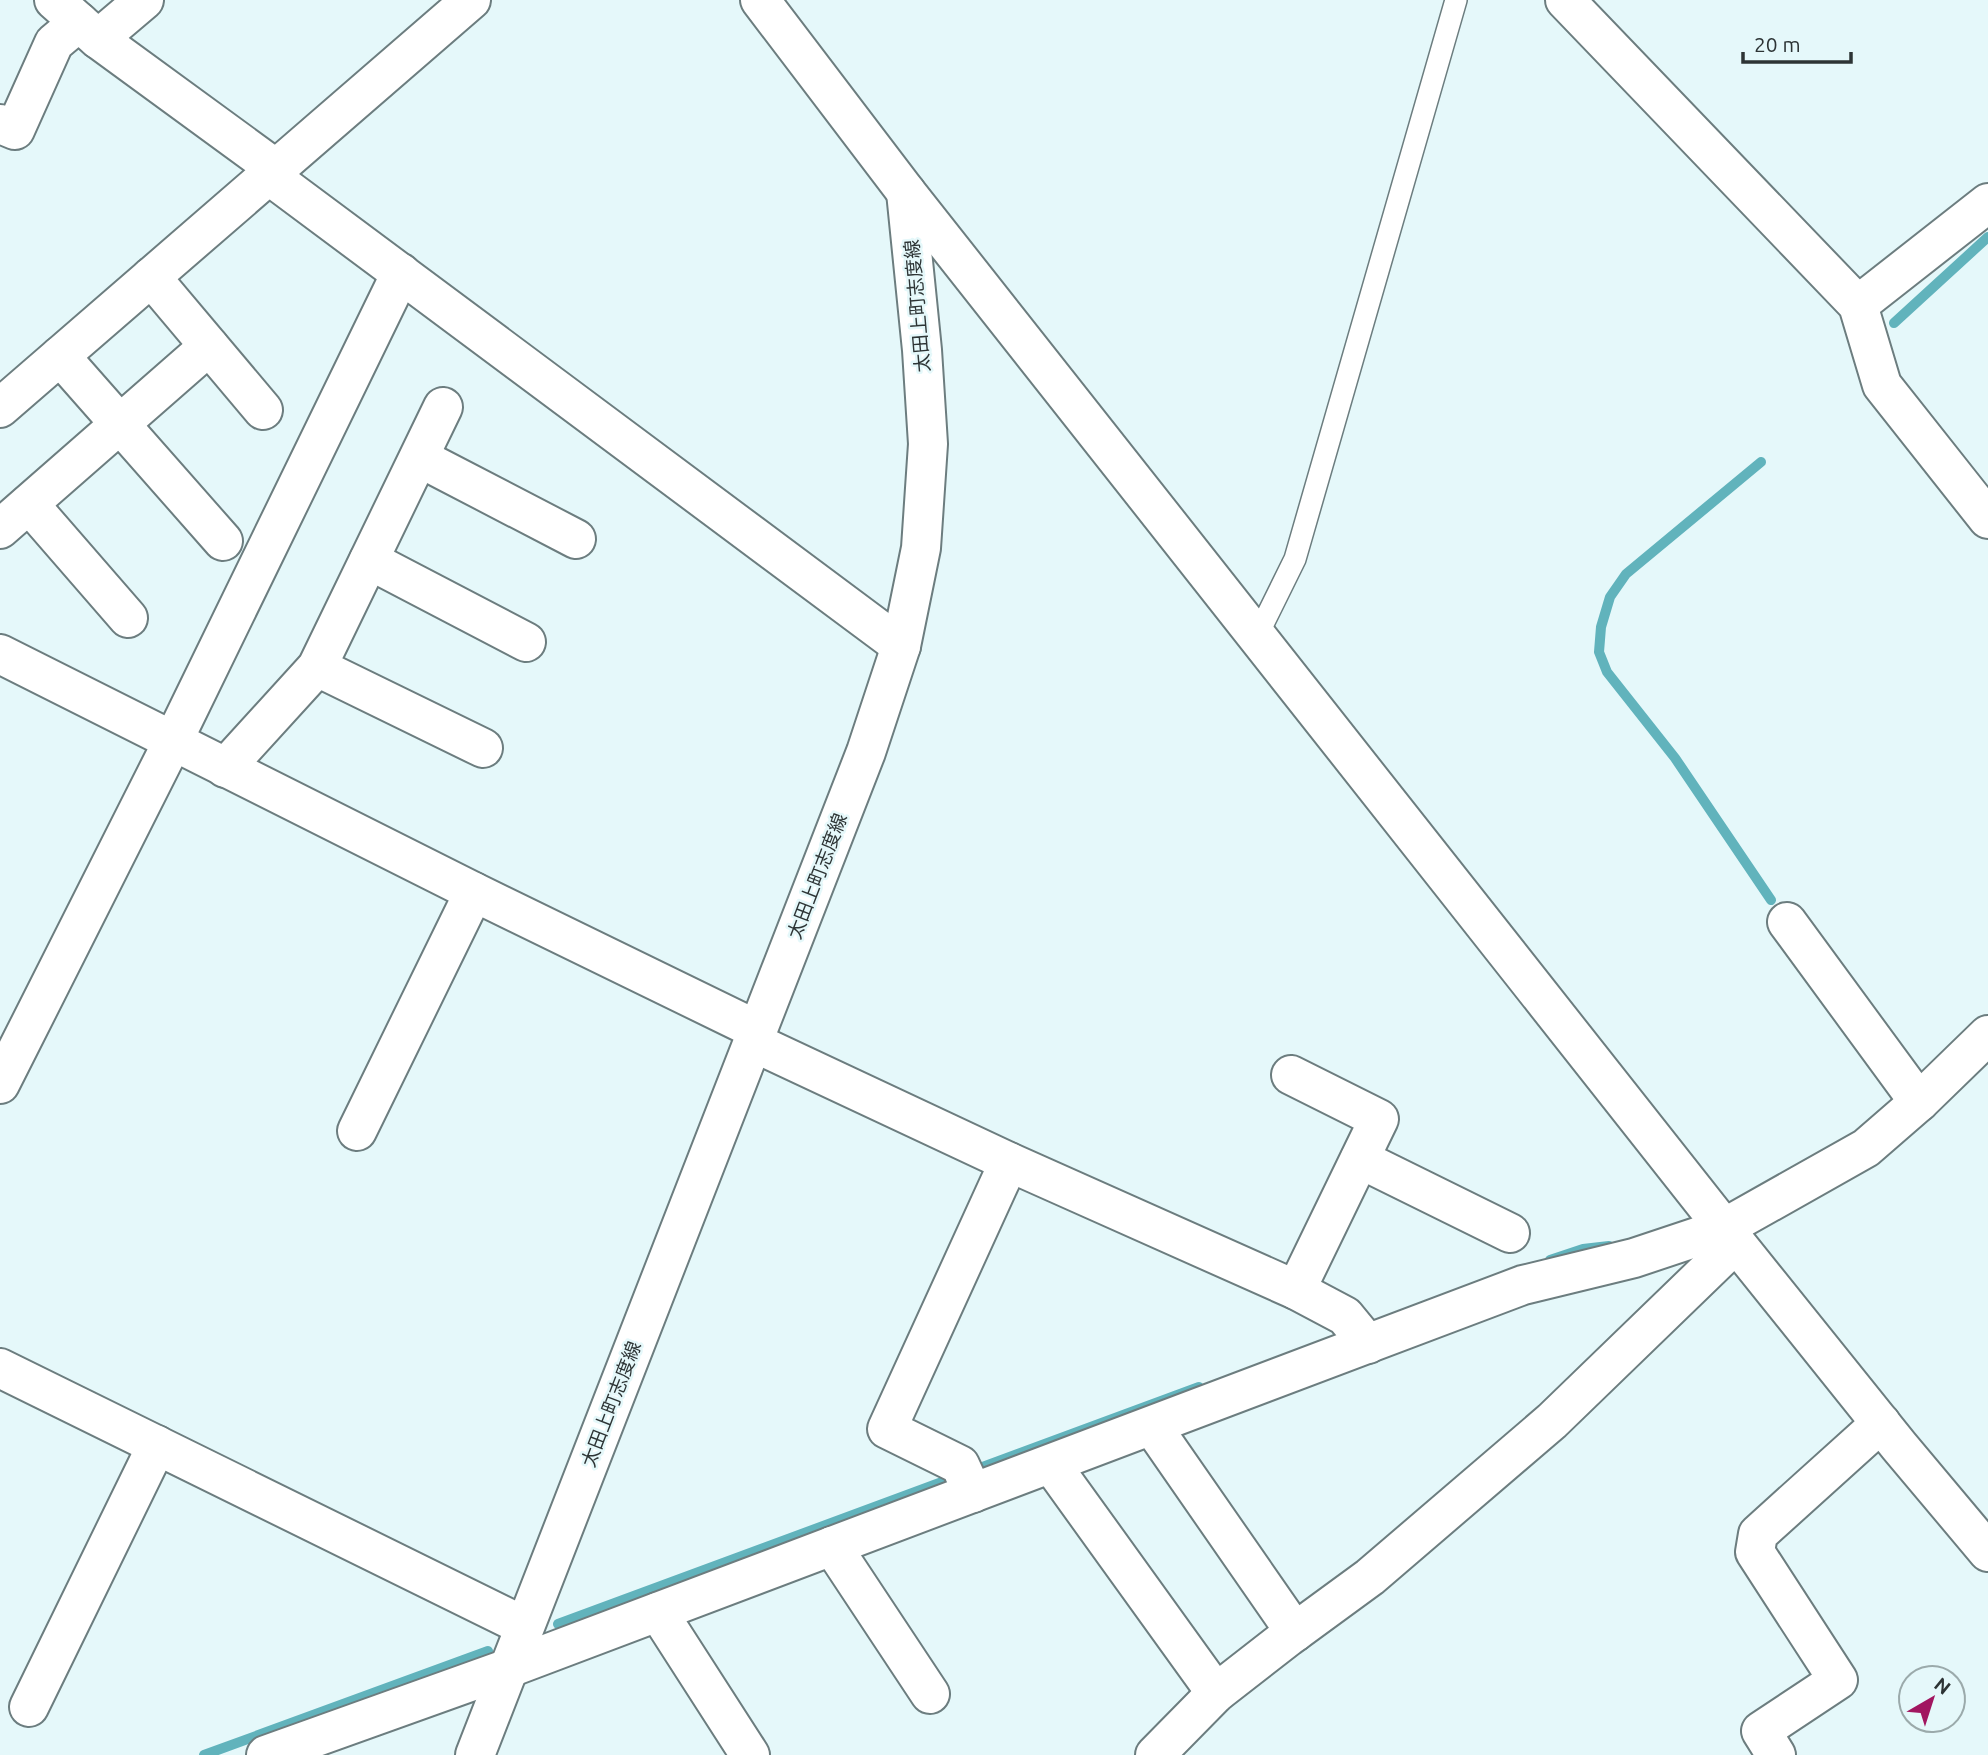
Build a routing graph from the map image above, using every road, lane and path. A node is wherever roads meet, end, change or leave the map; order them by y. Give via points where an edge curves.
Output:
1 (144, 0) edge
2 (471, 0) edge
3 (760, 0) edge
4 (1456, 0) edge
5 (1564, 0) edge
6 (77, 20) edge
7 (0, 124) edge
8 (276, 169) junction
9 (906, 192) junction
10 (1988, 204) edge
11 (401, 273) junction
12 (151, 277) junction
13 (1858, 305) junction
14 (209, 346) junction
15 (60, 356) junction
16 (443, 407) dead end
17 (0, 408) edge
18 (263, 410) dead end
19 (121, 423) junction
20 (420, 458) junction
21 (29, 504) junction
22 (1988, 519) edge
23 (0, 529) edge
24 (576, 539) dead end
25 (223, 541) dead end
26 (369, 560) junction
27 (128, 618) dead end
28 (1257, 636) junction
29 (526, 642) dead end
30 (901, 646) junction
31 (0, 654) edge
32 (317, 667) junction
33 (173, 741) junction
34 (483, 748) dead end
35 (225, 768) junction
36 (474, 892) junction
37 (1787, 922) dead end
38 (1988, 1035) edge
39 (755, 1036) junction
40 (1291, 1075) dead end
41 (0, 1084) edge
42 (1919, 1102) junction
43 (357, 1131) dead end
44 (1360, 1159) junction
45 (1009, 1162) junction
46 (1510, 1233) dead end
47 (1730, 1235) junction
48 (1296, 1290) junction
49 (1356, 1330) junction
50 (0, 1368) edge
51 (1881, 1423) junction
52 (1152, 1426) junction
53 (157, 1446) junction
54 (1051, 1464) junction
55 (967, 1479) junction
56 (832, 1546) junction
57 (1988, 1552) edge
58 (658, 1612) junction
59 (524, 1626) junction
60 (1295, 1632) junction
61 (509, 1668) junction
62 (1216, 1693) junction
63 (930, 1694) dead end
64 (29, 1707) dead end
65 (266, 1755) edge
66 (475, 1755) edge
67 (750, 1755) edge
68 (1155, 1755) edge
69 (1776, 1755) edge

1 - 6 street
2 - 8 street
3 - 9 street
4 - 28 lane via 1295,559
5 - 13 street
6 - 7 street via 54,43 15,130
6 - 8 street
8 - 11 street via 282,185
8 - 12 street
9 - 28 street
9 - 30 street, 太田上町志度線 via 928,444 921,548
10 - 13 street
11 - 30 street
11 - 33 street
12 - 14 street
12 - 15 street
13 - 22 street via 1882,385
14 - 18 street
14 - 19 street
15 - 17 street
15 - 19 street
16 - 20 street
19 - 21 street
19 - 25 street
20 - 24 street
20 - 26 street
21 - 23 street
21 - 27 street
26 - 29 street
26 - 32 street
28 - 47 street
30 - 39 street, 太田上町志度線 via 866,752
31 - 33 street
32 - 34 street
32 - 35 street
33 - 35 street
33 - 41 street
35 - 36 street
36 - 39 street
36 - 43 street
37 - 42 street
38 - 42 street
39 - 45 street
39 - 59 street, 太田上町志度線
40 - 44 street via 1379,1119
42 - 47 street via 1866,1148
44 - 46 street
44 - 48 street
45 - 48 street
45 - 55 street via 887,1429
47 - 49 street
47 - 51 street
47 - 60 street via 1552,1421 1370,1577
48 - 49 street
49 - 52 street
50 - 53 street
51 - 57 street
51 - 69 street via 1758,1534 1755,1552 1838,1680 1761,1731
52 - 54 street
52 - 60 street
53 - 59 street
53 - 64 street
54 - 55 street
54 - 62 street
55 - 56 street
56 - 58 street
56 - 63 street
58 - 61 street
58 - 67 street
59 - 61 street, 太田上町志度線
60 - 62 street
61 - 65 street
61 - 66 street, 太田上町志度線
62 - 68 street

